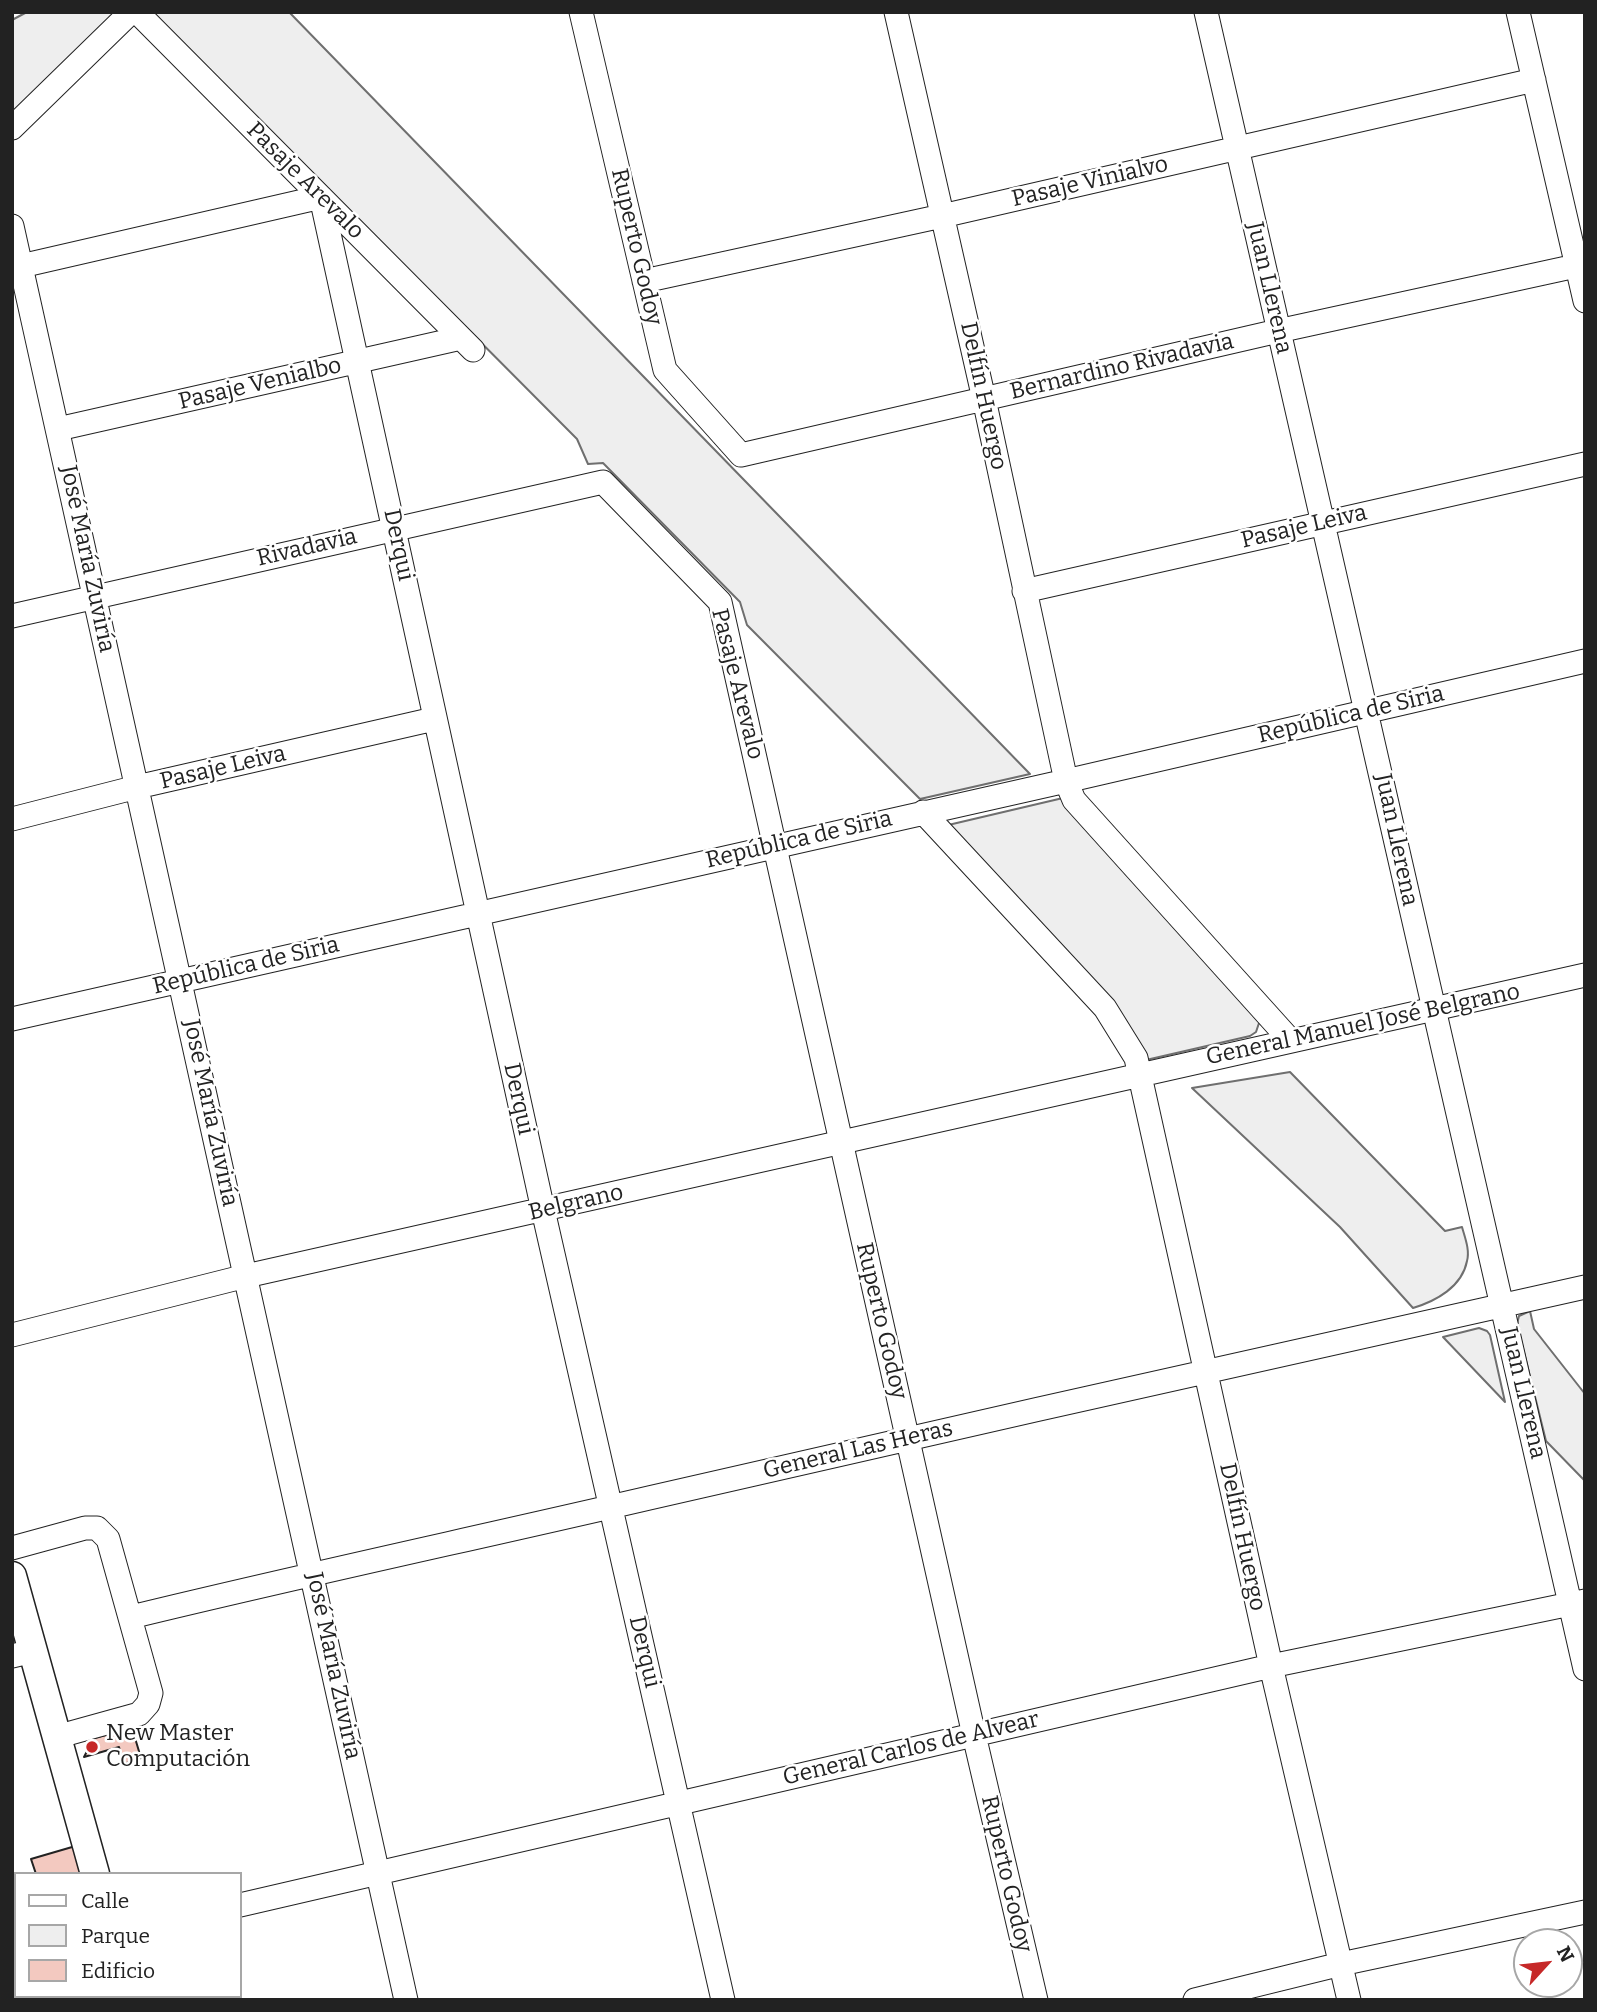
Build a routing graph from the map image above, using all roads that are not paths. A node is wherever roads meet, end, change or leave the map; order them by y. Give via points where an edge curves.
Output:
1 (131, 12) edge
2 (137, 12) edge
3 (582, 12) edge
4 (896, 12) edge
5 (1206, 12) edge
6 (1518, 12) edge
7 (1534, 80) junction
8 (12, 128) edge
9 (1238, 149) junction
10 (321, 197) junction
11 (942, 216) junction
12 (12, 226) edge
13 (1581, 265) edge
14 (22, 266) junction
15 (644, 281) junction
16 (1585, 302) edge
17 (1278, 331) junction
18 (467, 344) joint
19 (358, 362) junction
20 (984, 399) junction
21 (58, 429) junction
22 (741, 455) joint
23 (1585, 464) edge
24 (603, 482) joint
25 (1323, 522) junction
26 (395, 529) junction
27 (1024, 591) junction
28 (95, 596) junction
29 (12, 616) edge
30 (1585, 662) edge
31 (1367, 711) junction
32 (434, 719) junction
33 (1066, 781) junction
34 (137, 787) junction
35 (923, 812) junction
36 (12, 819) edge
37 (775, 846) junction
38 (477, 914) junction
39 (1585, 975) edge
40 (181, 981) junction
41 (1433, 1010) junction
42 (12, 1019) edge
43 (1291, 1041) junction
44 (1141, 1074) junction
45 (842, 1144) junction
46 (543, 1210) junction
47 (246, 1276) junction
48 (1585, 1287) edge
49 (1503, 1305) junction
50 (12, 1335) edge
51 (1205, 1370) junction
52 (908, 1439) junction
53 (610, 1507) junction
54 (12, 1548) edge
55 (313, 1573) junction
56 (12, 1576) edge
57 (1577, 1603) edge
58 (131, 1617) junction
59 (22, 1654) edge
60 (1271, 1666) junction
61 (1585, 1669) edge
62 (974, 1735) junction
63 (56, 1737) junction
64 (679, 1802) junction
65 (94, 1872) edge
66 (378, 1874) junction
67 (242, 1905) edge
68 (1585, 1912) edge
69 (1341, 1964) junction
70 (406, 2000) edge
71 (723, 2000) edge
72 (1036, 2000) edge
73 (1195, 2000) edge
74 (1349, 2000) edge

1 - 8 street
2 - 10 street, Pasaje Arevalo
3 - 15 street, Ruperto Godoy
4 - 11 street, Delfín Huergo
5 - 9 street, Juan Llerena
6 - 7 street
7 - 9 street, Pasaje Vinialvo
7 - 13 street
9 - 11 street, Pasaje Vinialvo
9 - 17 street, Juan Llerena
10 - 14 street
10 - 18 street, Pasaje Arevalo
10 - 19 street, Derqui
11 - 15 street, Pasaje Vinialvo
11 - 20 street, Delfín Huergo
12 - 14 street, José María Zuviría
13 - 16 street
13 - 17 street, Bernardino Rivadavia
14 - 21 street, José María Zuviría
15 - 22 street, Ruperto Godoy via 665,370
17 - 20 street, Bernardino Rivadavia
17 - 25 street, Juan Llerena
18 - 19 street, Pasaje Venialbo
19 - 21 street, Pasaje Venialbo
19 - 26 street, Derqui
20 - 22 street, Bernardino Rivadavia
20 - 27 street, Delfín Huergo
21 - 28 street, José María Zuviría
23 - 25 street, Pasaje Leiva
24 - 26 street, Rivadavia
24 - 37 street, Pasaje Arevalo via 720,602
25 - 27 street, Pasaje Leiva
25 - 31 street, Juan Llerena
26 - 28 street, Rivadavia
26 - 32 street, Derqui
27 - 33 street, Delfín Huergo
28 - 29 street, Rivadavia
28 - 34 street, José María Zuviría
30 - 31 street, República de Siria
31 - 33 street, República de Siria
31 - 41 street, Juan Llerena
32 - 34 street, Pasaje Leiva
32 - 38 street, Derqui
33 - 35 street, República de Siria
33 - 43 street, Delfín Huergo via 1074,800
34 - 36 street, Pasaje Leiva
34 - 40 street, José María Zuviría
35 - 37 street, República de Siria
35 - 44 street via 1105,1008
37 - 38 street, República de Siria
37 - 45 street, Ruperto Godoy
38 - 40 street, República de Siria
38 - 46 street, Derqui
39 - 41 street, General Manuel José Belgrano
40 - 42 street, República de Siria
40 - 47 street, José María Zuviría
41 - 43 street, General Manuel José Belgrano
41 - 49 street, Juan Llerena
43 - 44 street, General Manuel José Belgrano
44 - 45 street, Belgrano
44 - 51 street, Delfín Huergo
45 - 46 street, Belgrano
45 - 52 street, Ruperto Godoy
46 - 47 street, Belgrano
46 - 53 street, Derqui
47 - 50 street, Belgrano
47 - 55 street, José María Zuviría
48 - 49 street, General Las Heras
49 - 51 street, General Las Heras
49 - 57 street, Juan Llerena
51 - 52 street, General Las Heras
51 - 60 street, Delfín Huergo
52 - 53 street, General Las Heras
52 - 62 street, Ruperto Godoy
53 - 55 street, General Las Heras
53 - 64 street, Derqui
54 - 58 street via 97,1528 108,1539
55 - 58 street, General Las Heras
55 - 66 street, José María Zuviría
56 - 59 main road
57 - 60 street, General Carlos de Alvear
57 - 61 street, Juan Llerena
58 - 63 street via 151,1693 148,1704 139,1714
59 - 63 main road
60 - 62 street, General Carlos de Alvear
60 - 69 street, Delfín Huergo
62 - 64 street, General Carlos de Alvear
62 - 72 street, Ruperto Godoy
63 - 65 main road
64 - 66 street, General Carlos de Alvear
64 - 71 street, Derqui
66 - 67 street, General Carlos de Alvear
66 - 70 street, José María Zuviría
68 - 69 street
69 - 73 street
69 - 74 street, Delfín Huergo

